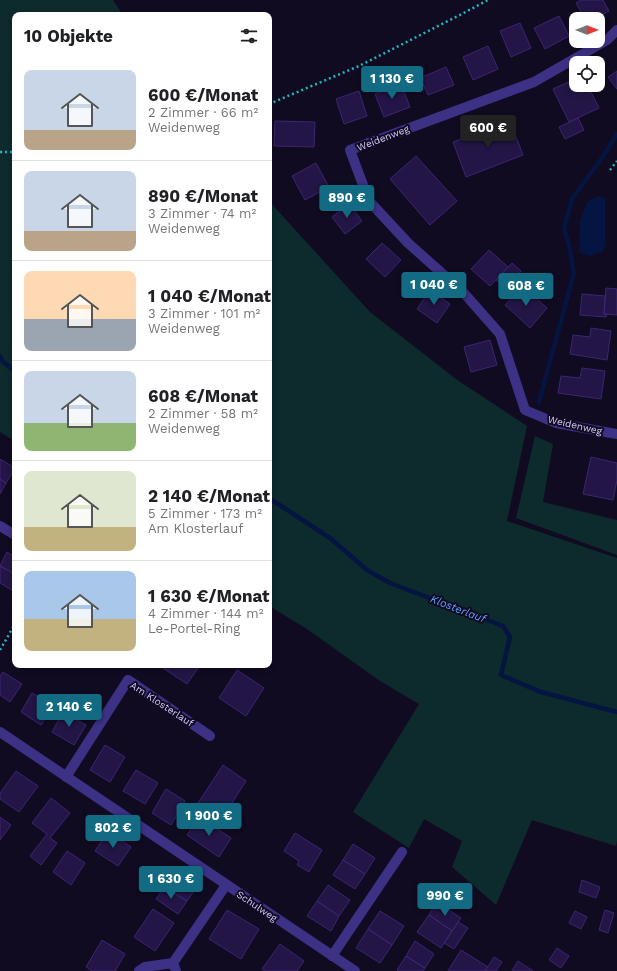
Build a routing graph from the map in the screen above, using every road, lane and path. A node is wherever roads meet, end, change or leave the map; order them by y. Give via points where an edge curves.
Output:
1 (488, 0) edge
2 (617, 30) edge
3 (272, 103) edge
4 (0, 152) edge
5 (12, 152) edge
6 (617, 162) edge
7 (610, 170) dead end
8 (617, 434) edge
9 (0, 526) edge
10 (12, 534) edge
11 (12, 629) edge
12 (0, 650) edge
13 (0, 732) edge
14 (210, 736) dead end
15 (66, 777) junction
16 (402, 852) dead end
17 (226, 885) junction
18 (332, 956) junction
19 (175, 967) edge
20 (139, 971) edge
21 (355, 971) edge

1 - 3 path via 359,66
2 - 8 street, Weidenweg via 607,40 534,82 350,150 370,201 408,243 463,292 500,334 525,410 556,423
4 - 5 path
6 - 7 path
9 - 10 street
11 - 12 path
13 - 15 street, Schulweg
14 - 15 street, Am Klosterlauf via 128,680
15 - 17 street, Schulweg
16 - 18 street
17 - 18 street, Schulweg
17 - 19 street
18 - 21 street, Schulweg
19 - 20 street via 145,967

